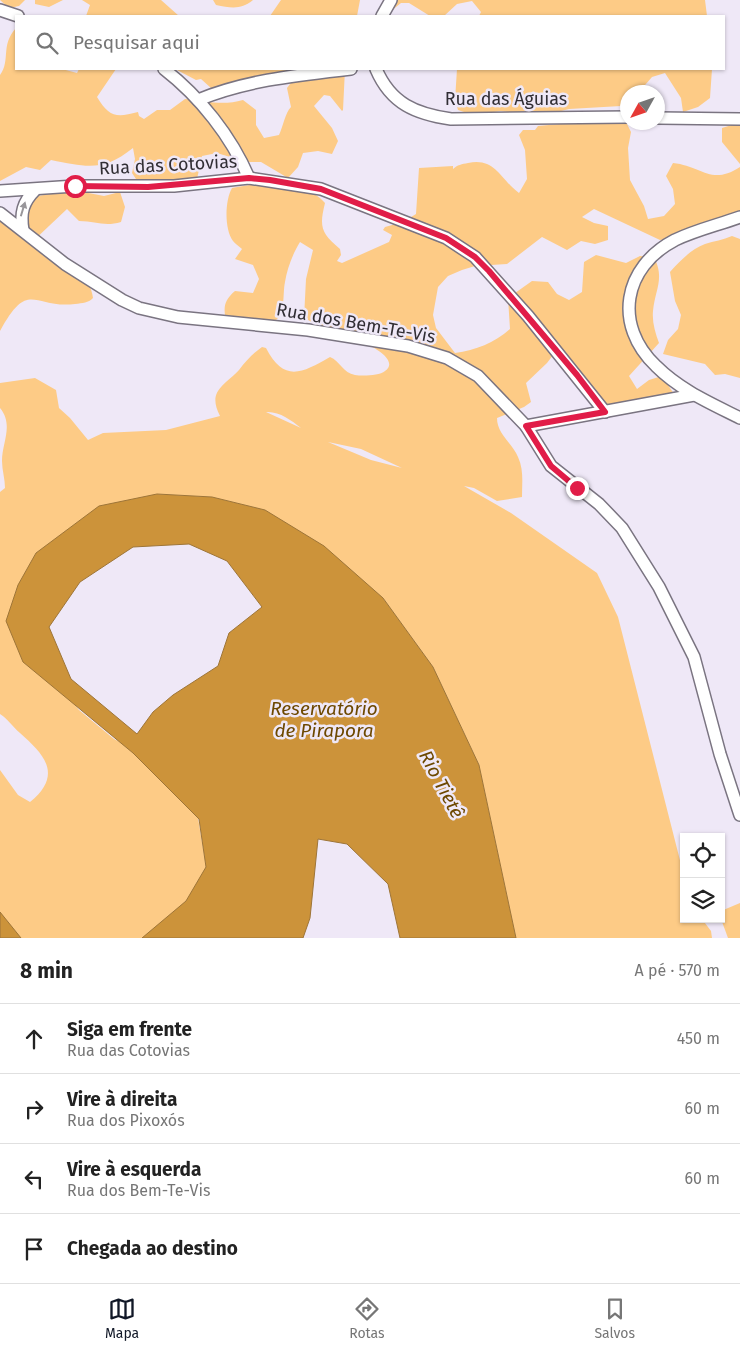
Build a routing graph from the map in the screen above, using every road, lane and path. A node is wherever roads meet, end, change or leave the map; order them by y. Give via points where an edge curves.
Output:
1 (391, 0) edge
2 (0, 10) edge
3 (15, 15) edge
4 (383, 15) edge
5 (165, 70) edge
6 (342, 70) edge
7 (377, 70) edge
8 (198, 100) junction
9 (620, 117) edge
10 (665, 118) edge
11 (740, 119) edge
12 (249, 178) junction
13 (34, 190) junction
14 (0, 191) edge
15 (0, 213) edge
16 (740, 217) edge
17 (23, 230) junction
18 (694, 395) junction
19 (605, 412) junction
20 (740, 418) edge
21 (526, 426) junction
22 (740, 815) edge

1 - 4 street
2 - 3 street
5 - 8 street
6 - 8 street via 245,84
7 - 9 street, Rua das Águias via 392,94 408,108 427,116 452,119
8 - 12 street via 234,148
10 - 11 street
12 - 13 street, Rua das Cotovias via 174,186 75,186
12 - 19 street, Rua das Cotovias via 321,189 462,247 489,271
13 - 14 street, Rua das Cotovias
17 -> 13 street via 22,210
15 - 17 street, Rua dos Bem-Te-Vis
16 - 18 street via 674,240 639,270 630,288 628,309 642,350 655,366
17 - 21 street, Rua dos Bem-Te-Vis via 65,264 139,308 178,317 326,333 408,346 447,358 478,376
18 - 19 street
18 - 20 street
19 - 21 street
21 - 22 street, Rua dos Bem-Te-Vis via 551,466 599,504 622,528 659,586 694,657

